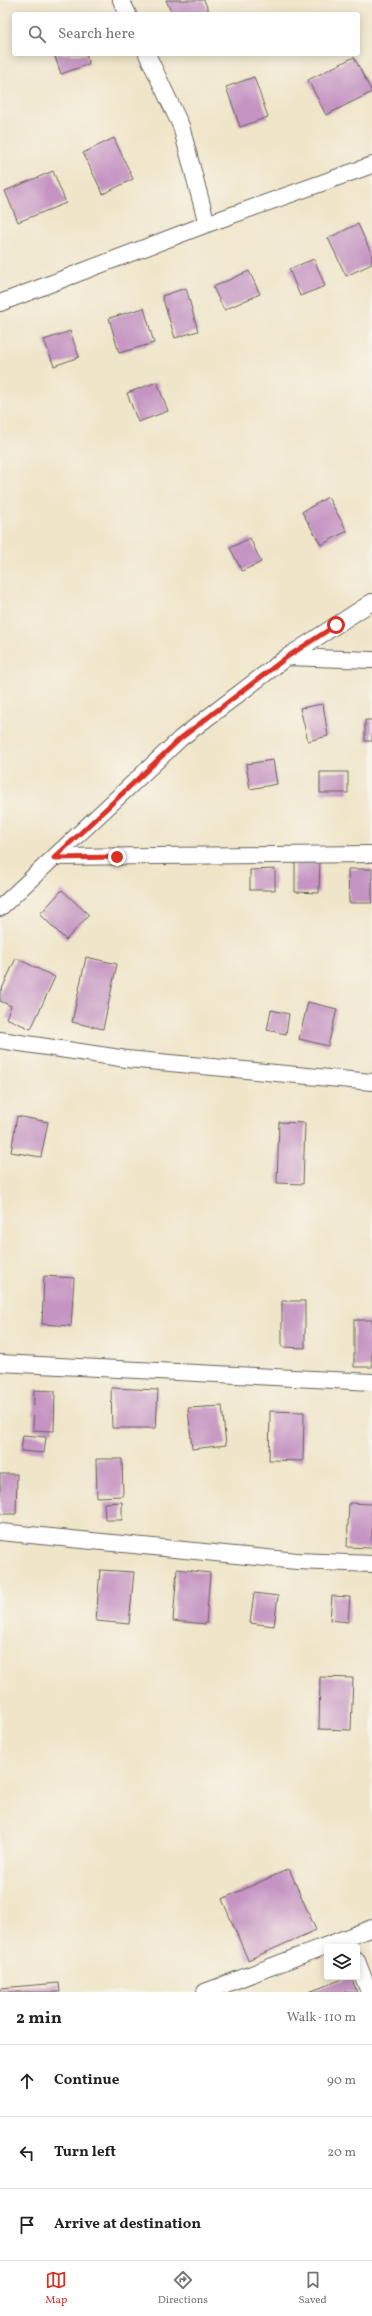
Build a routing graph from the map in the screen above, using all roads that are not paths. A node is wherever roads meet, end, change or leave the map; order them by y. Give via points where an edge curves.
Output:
1 (121, 0) edge
2 (127, 12) edge
3 (148, 56) edge
4 (372, 165) edge
5 (207, 224) junction
6 (0, 303) edge
7 (372, 602) edge
8 (287, 657) junction
9 (372, 660) edge
10 (372, 854) edge
11 (54, 858) junction
12 (0, 908) edge
13 (0, 1040) edge
14 (372, 1082) edge
15 (0, 1363) edge
16 (372, 1382) edge
17 (0, 1532) edge
18 (372, 1564) edge
19 (372, 1928) edge
20 (350, 1942) edge
21 (360, 1969) edge
22 (210, 1991) edge
23 (369, 1992) edge

1 - 2 lane
3 - 5 lane via 181,126
4 - 5 lane
5 - 6 lane
7 - 8 lane
8 - 9 lane
8 - 11 lane via 181,738
10 - 11 lane
11 - 12 lane
13 - 14 lane via 127,1059
15 - 16 lane
17 - 18 lane via 297,1561
19 - 20 lane
20 - 22 lane
21 - 23 lane

